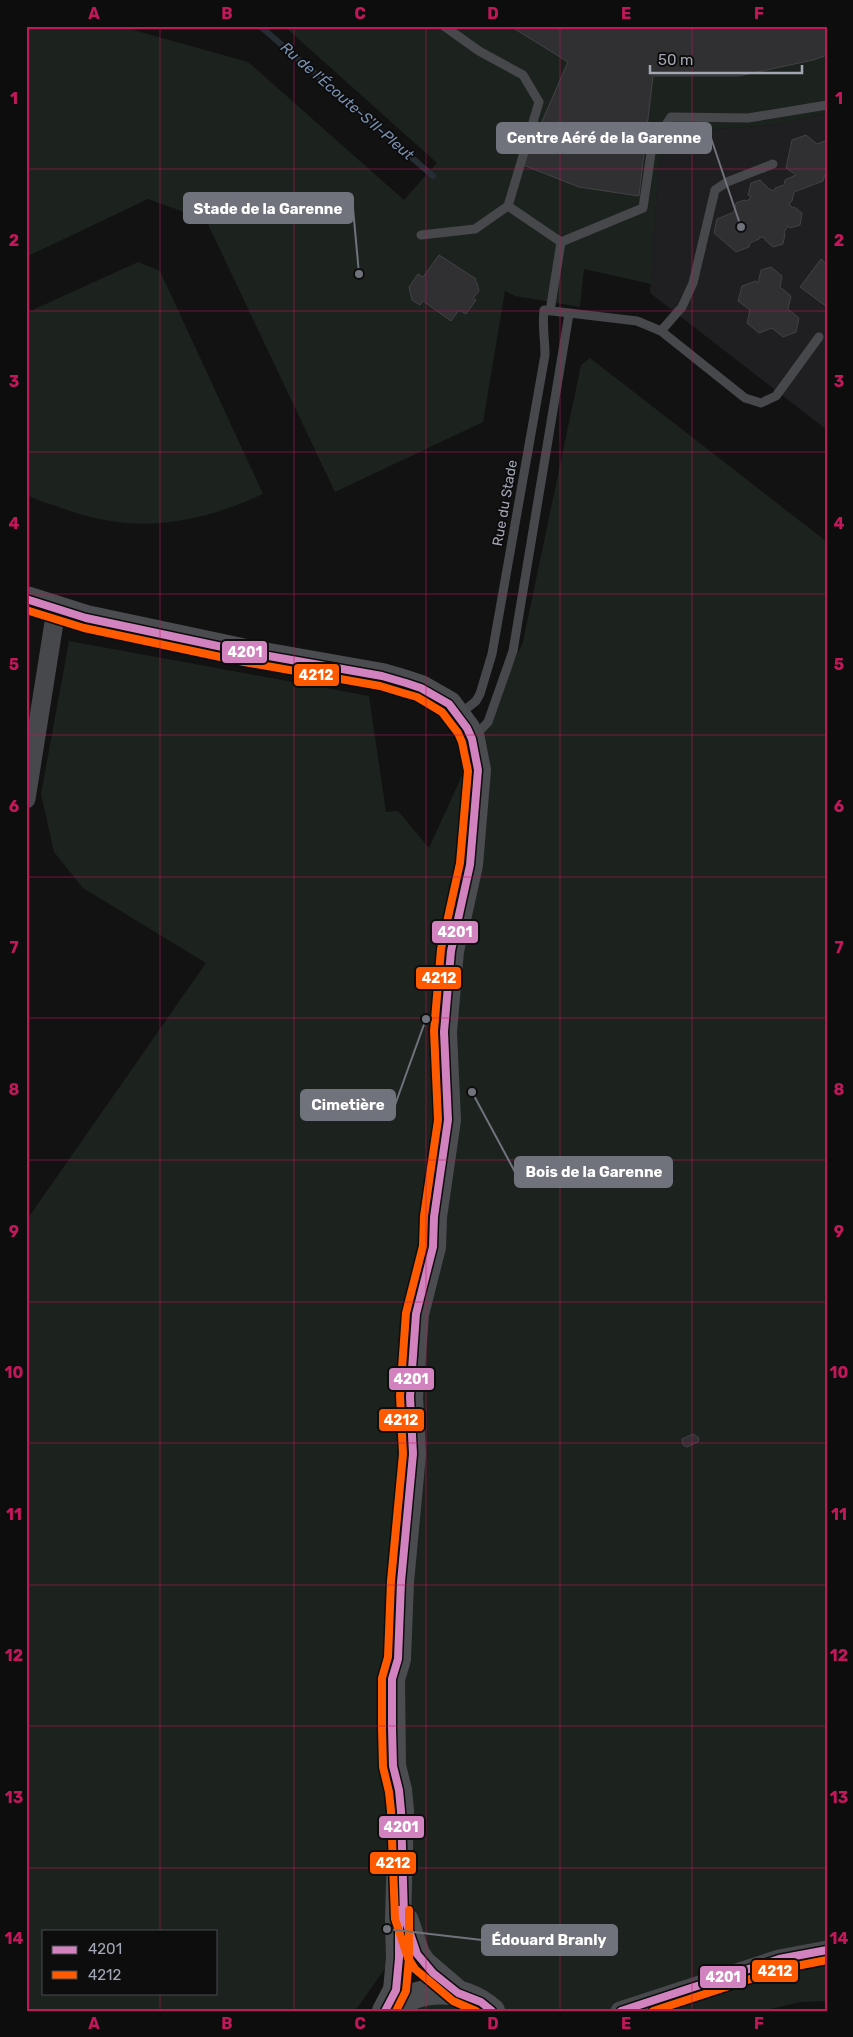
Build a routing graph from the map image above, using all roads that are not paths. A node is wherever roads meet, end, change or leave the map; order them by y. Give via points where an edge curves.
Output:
1 (444, 26) edge
2 (827, 105) edge
3 (773, 164) dead end
4 (508, 206) junction
5 (421, 235) dead end
6 (561, 242) junction
7 (550, 311) junction
8 (569, 314) junction
9 (661, 330) junction
10 (819, 337) dead end
11 (26, 599) edge
12 (56, 610) junction
13 (453, 710) junction
14 (472, 740) junction
15 (26, 800) edge
16 (401, 1853) junction
17 (827, 1950) edge
18 (458, 1993) junction
19 (387, 2011) edge
20 (492, 2011) edge
21 (620, 2011) edge

1 - 4 lane via 479,51 523,75 539,102
2 - 6 lane via 748,118 671,117 652,146 643,208
3 - 9 lane via 715,190 693,283 682,307
4 - 5 lane via 475,229
4 - 6 lane
6 - 7 lane
7 - 8 lane
7 - 13 lane, Rue du Stade via 544,310 545,355 492,654 476,701
8 - 9 lane via 637,321
8 - 14 lane via 512,651 488,722
9 - 10 lane via 745,398 761,403 776,396
11 - 12 street
12 - 13 street via 246,652 382,676 421,688
12 - 15 street
13 - 14 street
14 - 16 street via 478,770 470,866 451,951 444,1032 448,1120 433,1247 416,1314 410,1398 413,1454 401,1582 398,1659 392,1679 393,1766 400,1804
16 - 18 street via 404,1916 417,1954 433,1973
16 - 19 street via 397,1983
17 - 21 street via 779,1959
18 - 19 street via 417,1994
18 - 20 street via 481,2002

